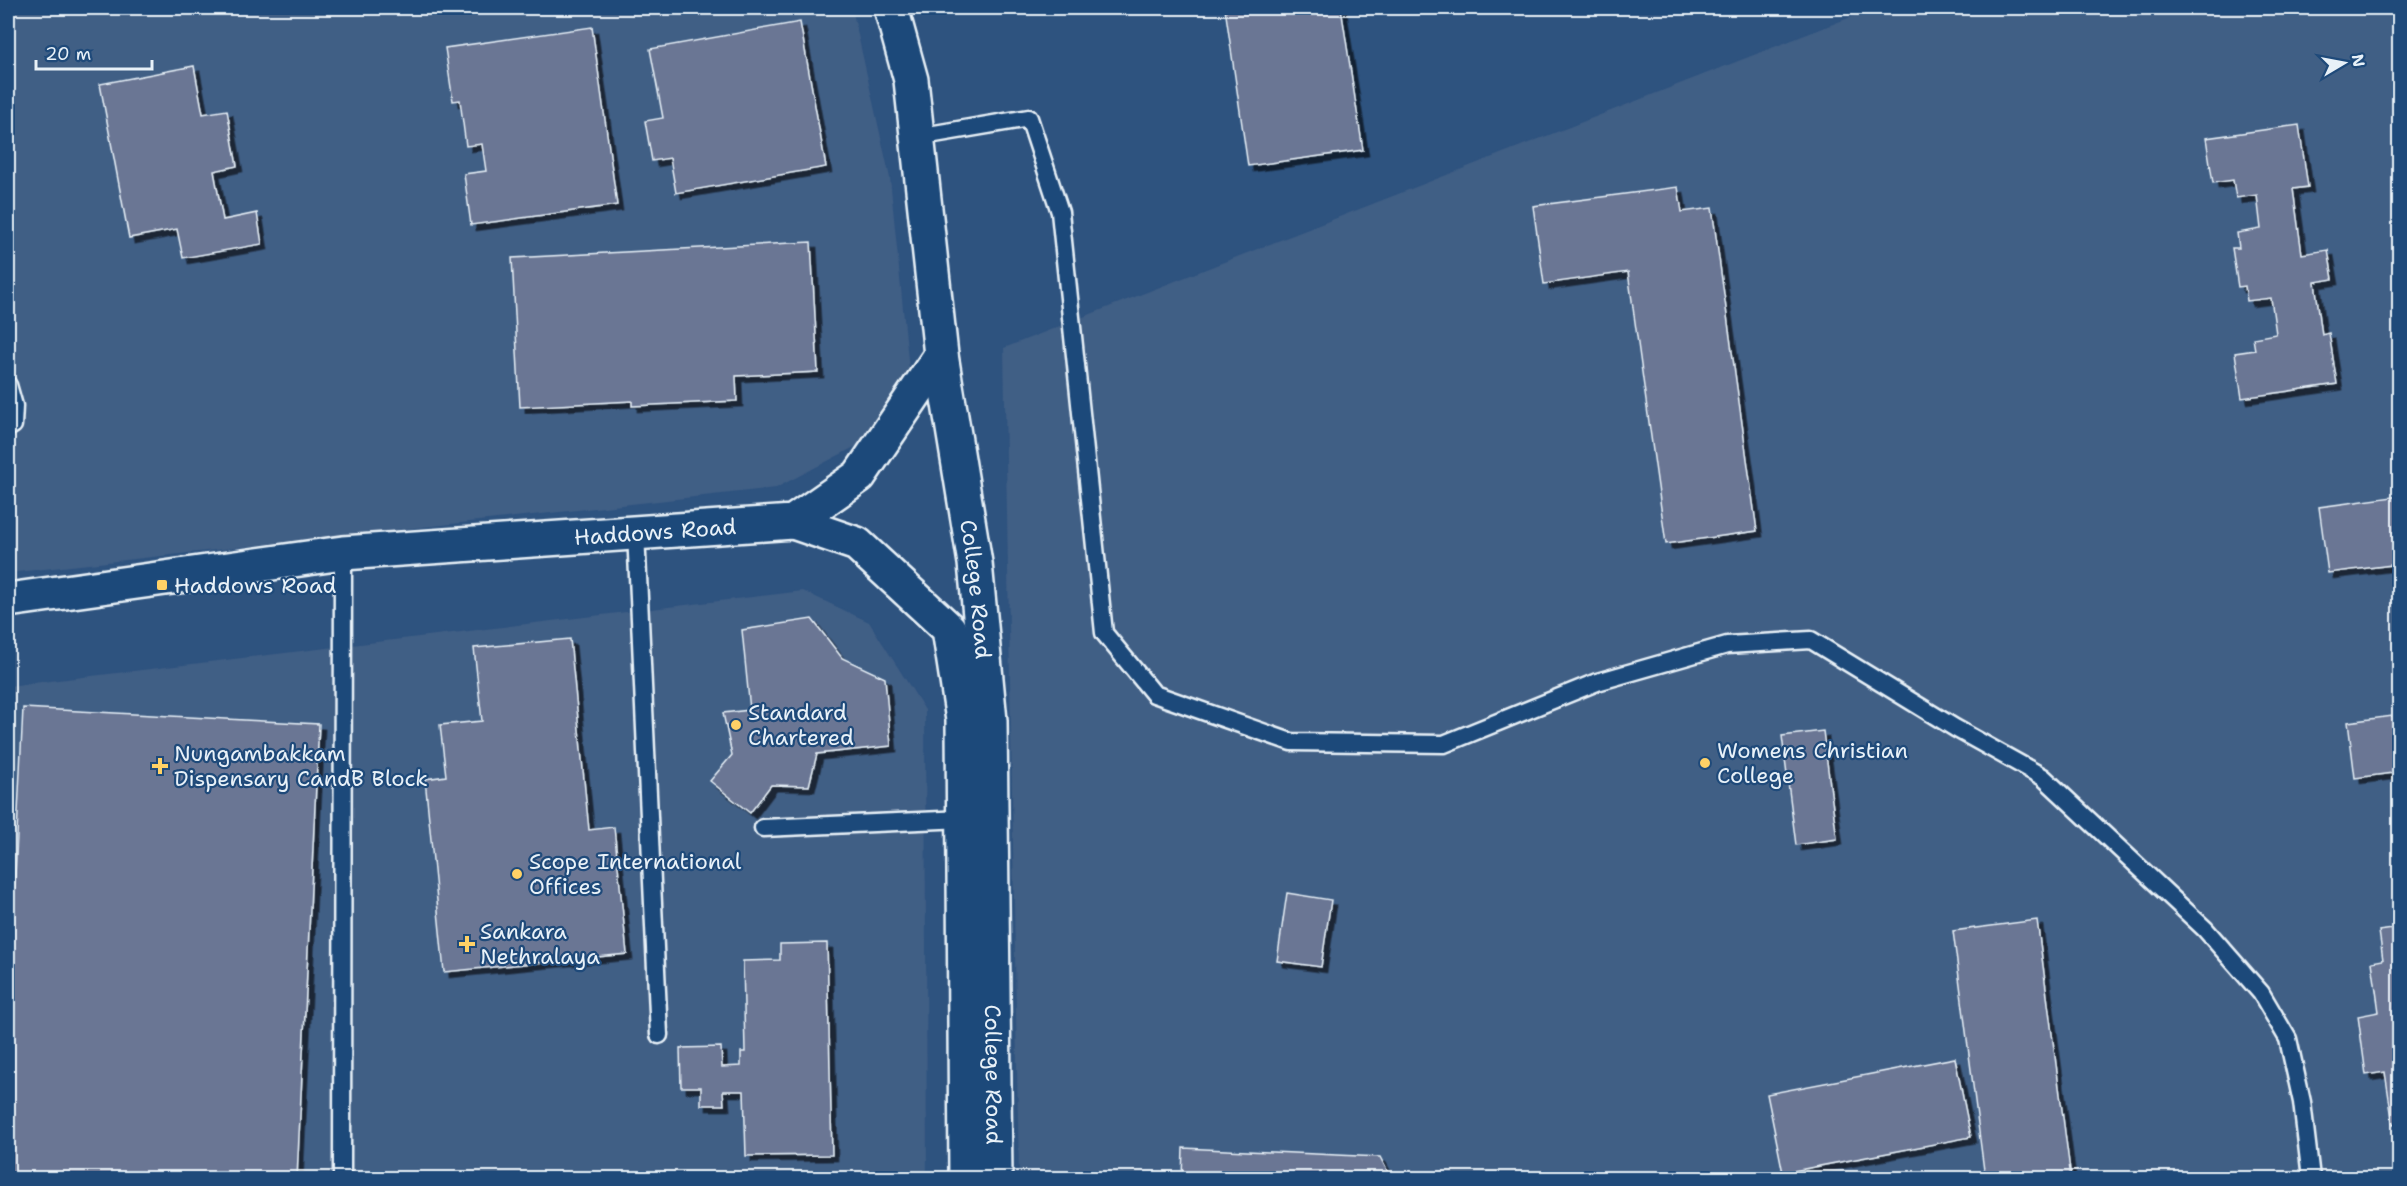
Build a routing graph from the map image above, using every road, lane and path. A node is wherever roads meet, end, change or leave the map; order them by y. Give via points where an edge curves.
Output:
1 (891, 8) edge
2 (917, 137) junction
3 (941, 355) junction
4 (8, 385) edge
5 (8, 428) edge
6 (792, 522) junction
7 (636, 532) junction
8 (343, 553) junction
9 (8, 600) edge
10 (964, 819) junction
11 (763, 828) dead end
12 (659, 1035) dead end
13 (342, 1179) edge
14 (966, 1179) edge
15 (995, 1179) edge
16 (2310, 1179) edge

1 - 2 main road, College Road via 911,80
2 - 3 main road, College Road
2 - 16 lane via 1029,117 1060,212 1104,633 1154,694 1291,742 1444,744 1597,682 1726,645 1811,640 2043,777 2205,929 2261,993 2288,1039 2302,1102
3 - 6 main road via 859,476
3 - 15 main road, College Road via 975,563 990,721
4 - 5 lane via 15,406 13,424
6 - 7 main road, Haddows Road
6 - 10 main road, College Road via 856,544 949,629 963,720
7 - 8 main road, Haddows Road
7 - 12 lane
8 - 9 main road, Haddows Road
8 - 13 lane
10 - 11 lane
10 - 14 main road, College Road

